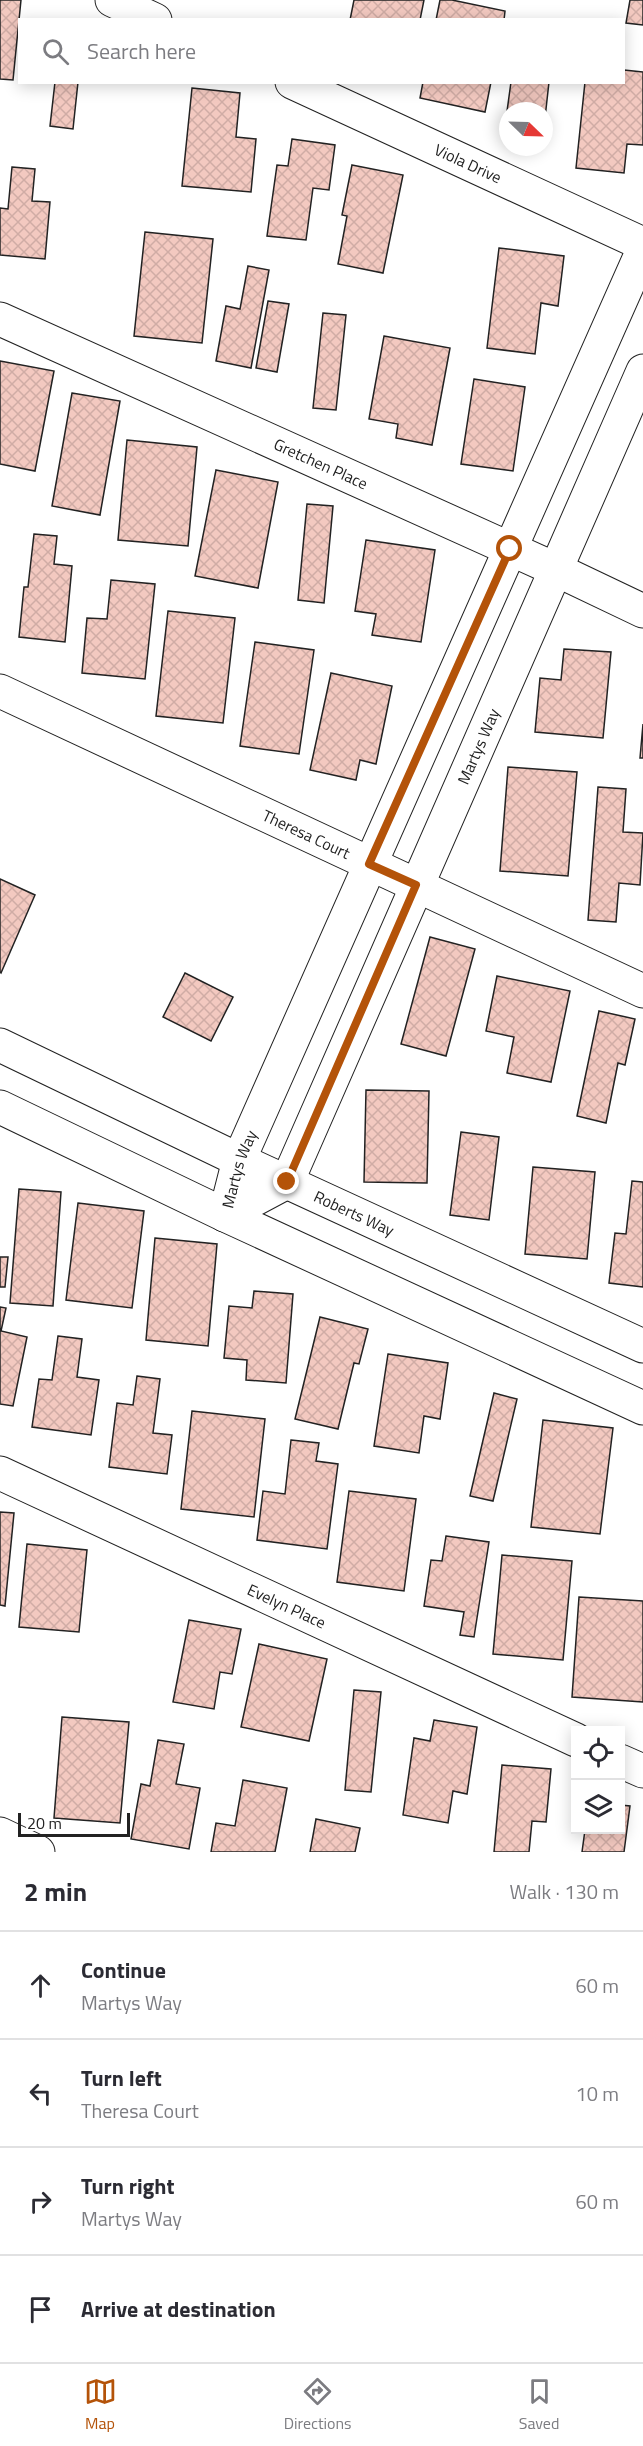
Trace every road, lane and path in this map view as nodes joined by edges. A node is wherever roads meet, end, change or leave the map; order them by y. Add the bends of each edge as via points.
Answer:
1 (112, 0) edge
2 (150, 18) edge
3 (296, 84) edge
4 (643, 244) edge
5 (643, 250) edge
6 (0, 319) edge
7 (643, 371) edge
8 (510, 549) junction
9 (557, 570) junction
10 (643, 611) edge
11 (0, 691) edge
12 (369, 864) junction
13 (416, 885) junction
14 (643, 991) edge
15 (0, 1044) edge
16 (0, 1107) edge
17 (239, 1160) junction
18 (287, 1182) junction
19 (225, 1215) junction
20 (643, 1346) edge
21 (643, 1408) edge
22 (0, 1473) edge
23 (571, 1738) edge
24 (625, 1763) edge
25 (643, 1772) edge
26 (0, 1834) edge
27 (38, 1852) edge

1 - 2 street
3 - 4 street, Viola Drive
5 - 8 street, Martys Way
6 - 8 street, Gretchen Place
7 - 9 street, Martys Way
8 - 9 street, Gretchen Place
8 - 12 street, Martys Way
9 - 10 street, Gretchen Place
9 - 13 street, Martys Way
11 - 12 street, Theresa Court
12 - 13 street, Theresa Court
12 - 17 street, Martys Way
13 - 14 street, Theresa Court
13 - 18 street, Martys Way
15 - 17 street, Roberts Way
16 - 19 street
17 - 18 street, Roberts Way
17 - 19 street, Martys Way
18 - 19 street, Martys Way
18 - 20 street, Roberts Way
19 - 21 street
22 - 23 street, Evelyn Place
24 - 25 street
26 - 27 street

